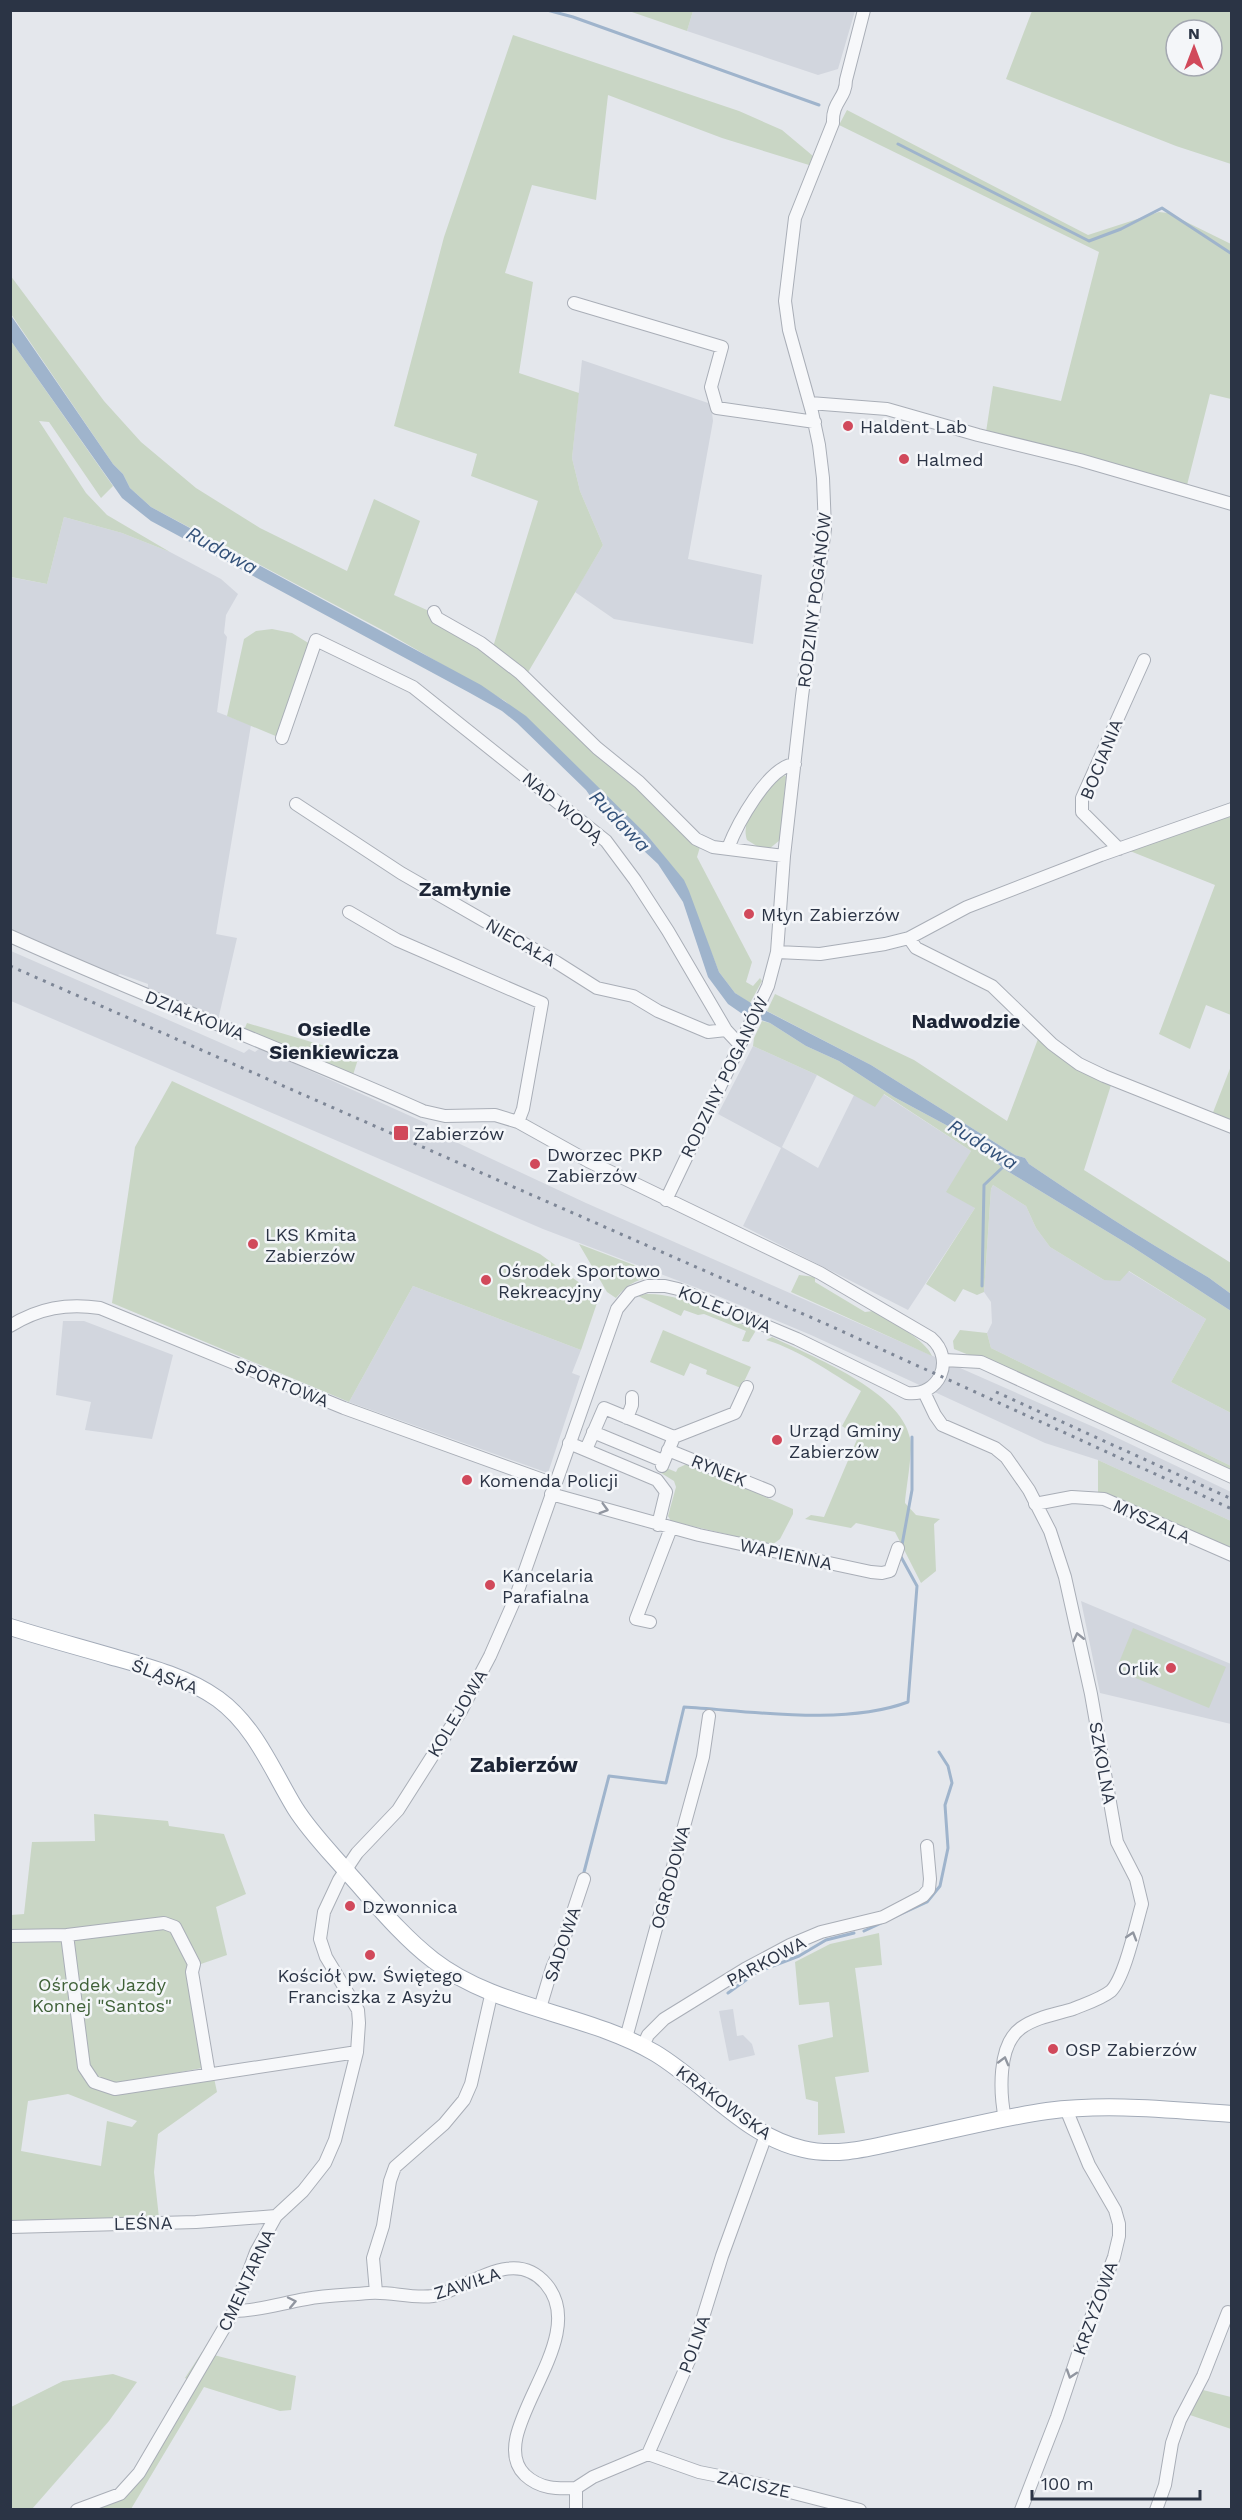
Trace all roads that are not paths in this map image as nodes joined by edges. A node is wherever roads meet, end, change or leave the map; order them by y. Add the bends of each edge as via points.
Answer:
1 (864, 10) edge
2 (574, 303) dead end
3 (810, 403) junction
4 (814, 422) junction
5 (1228, 503) edge
6 (434, 612) dead end
7 (1144, 660) dead end
8 (282, 738) dead end
9 (795, 764) junction
10 (296, 804) dead end
11 (1232, 809) edge
12 (728, 848) junction
13 (1119, 849) junction
14 (784, 856) junction
15 (349, 912) dead end
16 (10, 936) edge
17 (909, 938) junction
18 (777, 952) junction
19 (726, 1030) junction
20 (743, 1040) junction
21 (518, 1122) junction
22 (1232, 1127) edge
23 (666, 1200) junction
24 (10, 1326) edge
25 (944, 1360) junction
26 (747, 1386) dead end
27 (924, 1392) junction
28 (632, 1397) dead end
29 (627, 1418) junction
30 (674, 1437) junction
31 (569, 1443) junction
32 (664, 1459) junction
33 (1232, 1477) edge
34 (553, 1489) junction
35 (769, 1491) dead end
36 (1035, 1504) junction
37 (658, 1525) junction
38 (671, 1528) junction
39 (898, 1548) dead end
40 (1232, 1555) edge
41 (650, 1622) dead end
42 (10, 1628) edge
43 (709, 1716) dead end
44 (927, 1846) dead end
45 (344, 1868) junction
46 (584, 1879) dead end
47 (67, 1935) junction
48 (10, 1936) edge
49 (492, 1991) junction
50 (540, 2008) junction
51 (626, 2038) junction
52 (643, 2046) junction
53 (357, 2052) junction
54 (209, 2074) junction
55 (1066, 2109) junction
56 (1232, 2114) edge
57 (1005, 2119) junction
58 (766, 2134) junction
59 (276, 2216) junction
60 (10, 2227) edge
61 (376, 2292) junction
62 (234, 2311) junction
63 (1228, 2312) dead end
64 (648, 2454) junction
65 (576, 2488) junction
66 (77, 2510) edge
67 (576, 2510) edge
68 (860, 2510) edge
69 (1021, 2510) edge
70 (1156, 2510) edge

1 - 3 street, RODZINY POGANÓW via 846,92 834,109 833,123 795,218 785,301 789,330
2 - 4 street via 722,347 711,387 717,408
3 - 4 street, RODZINY POGANÓW
3 - 5 street via 887,409
4 - 9 street, RODZINY POGANÓW via 823,478 825,529
6 - 12 street via 437,618 481,643 520,673 696,838 713,847
7 - 13 street, BOCIANIA via 1082,798 1082,812
8 - 19 street, NAD WODĄ via 316,640 412,687 606,841 669,931
9 - 12 street via 784,767 771,779 743,816
9 - 14 street, RODZINY POGANÓW
10 - 19 street, NIECAŁA via 401,873 597,988 633,996 708,1032
11 - 13 street
12 - 14 street
13 - 17 street via 967,907
14 - 18 street, RODZINY POGANÓW
15 - 21 street via 397,940 542,1003
16 - 21 street, DZIAŁKOWA via 423,1111 445,1116 495,1115
17 - 18 street via 820,954
17 - 22 street via 916,948 993,986 1052,1044 1079,1064
18 - 20 street, RODZINY POGANÓW via 768,986
19 - 20 street, NAD WODĄ
20 - 23 street, RODZINY POGANÓW
21 - 23 street
23 - 25 street via 799,1263 875,1305 931,1338
24 - 34 street, SPORTOWA via 26,1316 58,1306 100,1308
25 - 27 street via 936,1383
25 - 33 street via 981,1362
26 - 30 street via 735,1413
27 - 31 street, KOLEJOWA via 901,1391 797,1339 678,1289 647,1286 630,1292 617,1309
27 - 36 street, SZKOLNA via 942,1425 1001,1453
28 - 29 street
29 - 30 street
29 - 32 street, RYNEK via 604,1408 592,1442
30 - 32 street
31 - 34 street, KOLEJOWA
31 - 37 street via 657,1480 666,1492
32 - 35 street, RYNEK
34 -> 37 street, WAPIENNA
34 - 45 street, KOLEJOWA via 515,1599 461,1711 398,1810
36 - 40 street, MYSZALA via 1072,1497 1104,1499
57 -> 36 street, SZKOLNA via 1002,2066 1015,2033 1033,2021 1110,1992 1120,1974 1142,1904 1136,1879 1117,1842 1065,1577 1050,1531
37 - 38 street, WAPIENNA
38 - 39 street, WAPIENNA via 882,1573 890,1571
38 - 41 street via 636,1619
42 - 45 main road, ŚLĄSKA via 179,1678 221,1701 256,1739 296,1809
43 - 51 street, OGRODOWA via 702,1757
44 - 52 street, PARKOWA via 930,1879 924,1896 883,1917 821,1932 745,1969 664,2019
45 - 49 main road, KRAKOWSKA via 426,1955
45 - 53 street, CMENTARNA via 324,1912 320,1939 326,1957 358,2010
46 - 50 street, SADOWA
47 - 48 street
47 - 54 street via 164,1923 175,1927 194,1964 192,1972
47 - 54 street via 84,2067 94,2082 115,2089
49 - 50 main road, KRAKOWSKA
49 - 61 street via 464,2100 444,2124 395,2167 374,2258
50 - 51 main road, KRAKOWSKA
51 - 52 main road, KRAKOWSKA
52 - 58 main road, KRAKOWSKA via 686,2073
53 - 54 street
53 - 59 street, CMENTARNA via 335,2140 325,2163
55 - 56 main road, KRAKOWSKA via 1124,2107
55 - 57 main road, KRAKOWSKA
55 -> 69 street, KRZYŻOWA via 1089,2165 1118,2219 1119,2236
57 - 58 main road, KRAKOWSKA via 852,2151 803,2149
58 - 64 street, POLNA via 691,2356
59 - 60 street, LEŚNA
59 - 62 street, CMENTARNA via 256,2252
62 -> 61 street, ZAWIŁA
61 - 65 street, ZAWIŁA via 431,2296 496,2271 519,2269 544,2282 558,2305 558,2329 518,2431 516,2461 521,2471 537,2484 554,2489
62 - 66 street, CMENTARNA via 139,2473 120,2494
63 - 70 street via 1203,2376 1180,2420
64 - 65 street via 593,2476
64 - 68 street, ZACISZE via 699,2472
65 - 67 street

